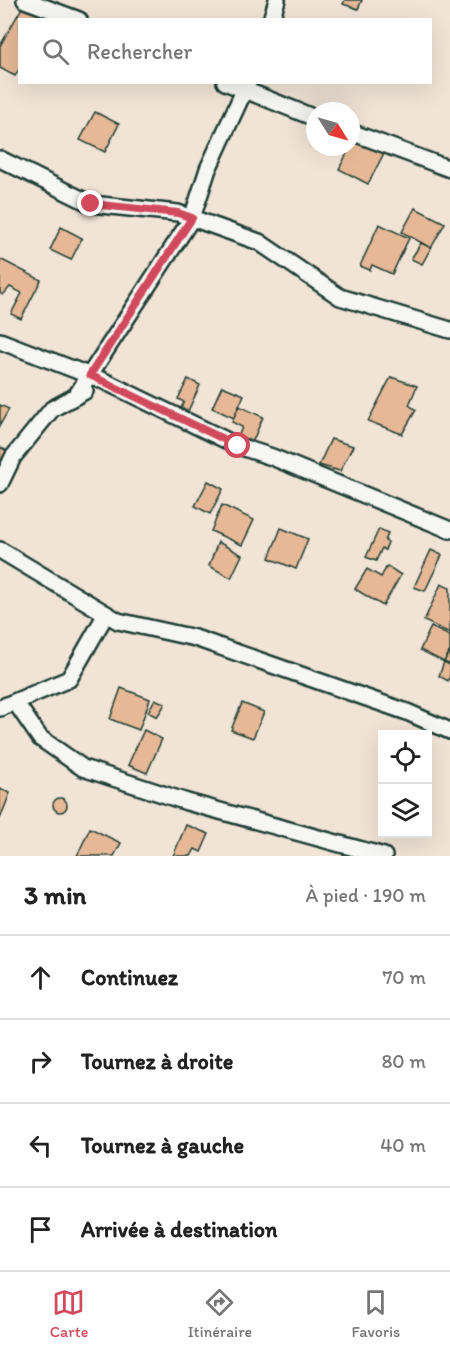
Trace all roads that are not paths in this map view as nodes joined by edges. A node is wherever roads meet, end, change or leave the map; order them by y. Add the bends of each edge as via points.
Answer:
1 (25, 0) edge
2 (277, 0) edge
3 (74, 18) edge
4 (272, 18) edge
5 (247, 87) edge
6 (306, 114) edge
7 (360, 135) edge
8 (0, 159) edge
9 (450, 169) edge
10 (192, 218) junction
11 (450, 330) edge
12 (0, 341) edge
13 (97, 378) junction
14 (0, 484) edge
15 (450, 530) edge
16 (0, 550) edge
17 (106, 614) junction
18 (16, 703) junction
19 (0, 708) edge
20 (450, 731) edge
21 (384, 856) edge

1 - 3 street
2 - 4 street
5 - 6 street
5 - 10 street via 208,169
7 - 9 street
8 - 10 street via 91,204 178,213
10 - 11 street via 259,242 340,297
10 - 13 street
12 - 13 street
13 - 14 street via 52,409 13,457
13 - 15 street via 238,446
16 - 17 street
17 - 18 street via 69,679
17 - 20 street via 118,621 195,638
18 - 19 street
18 - 21 street via 40,738 83,768 187,802

